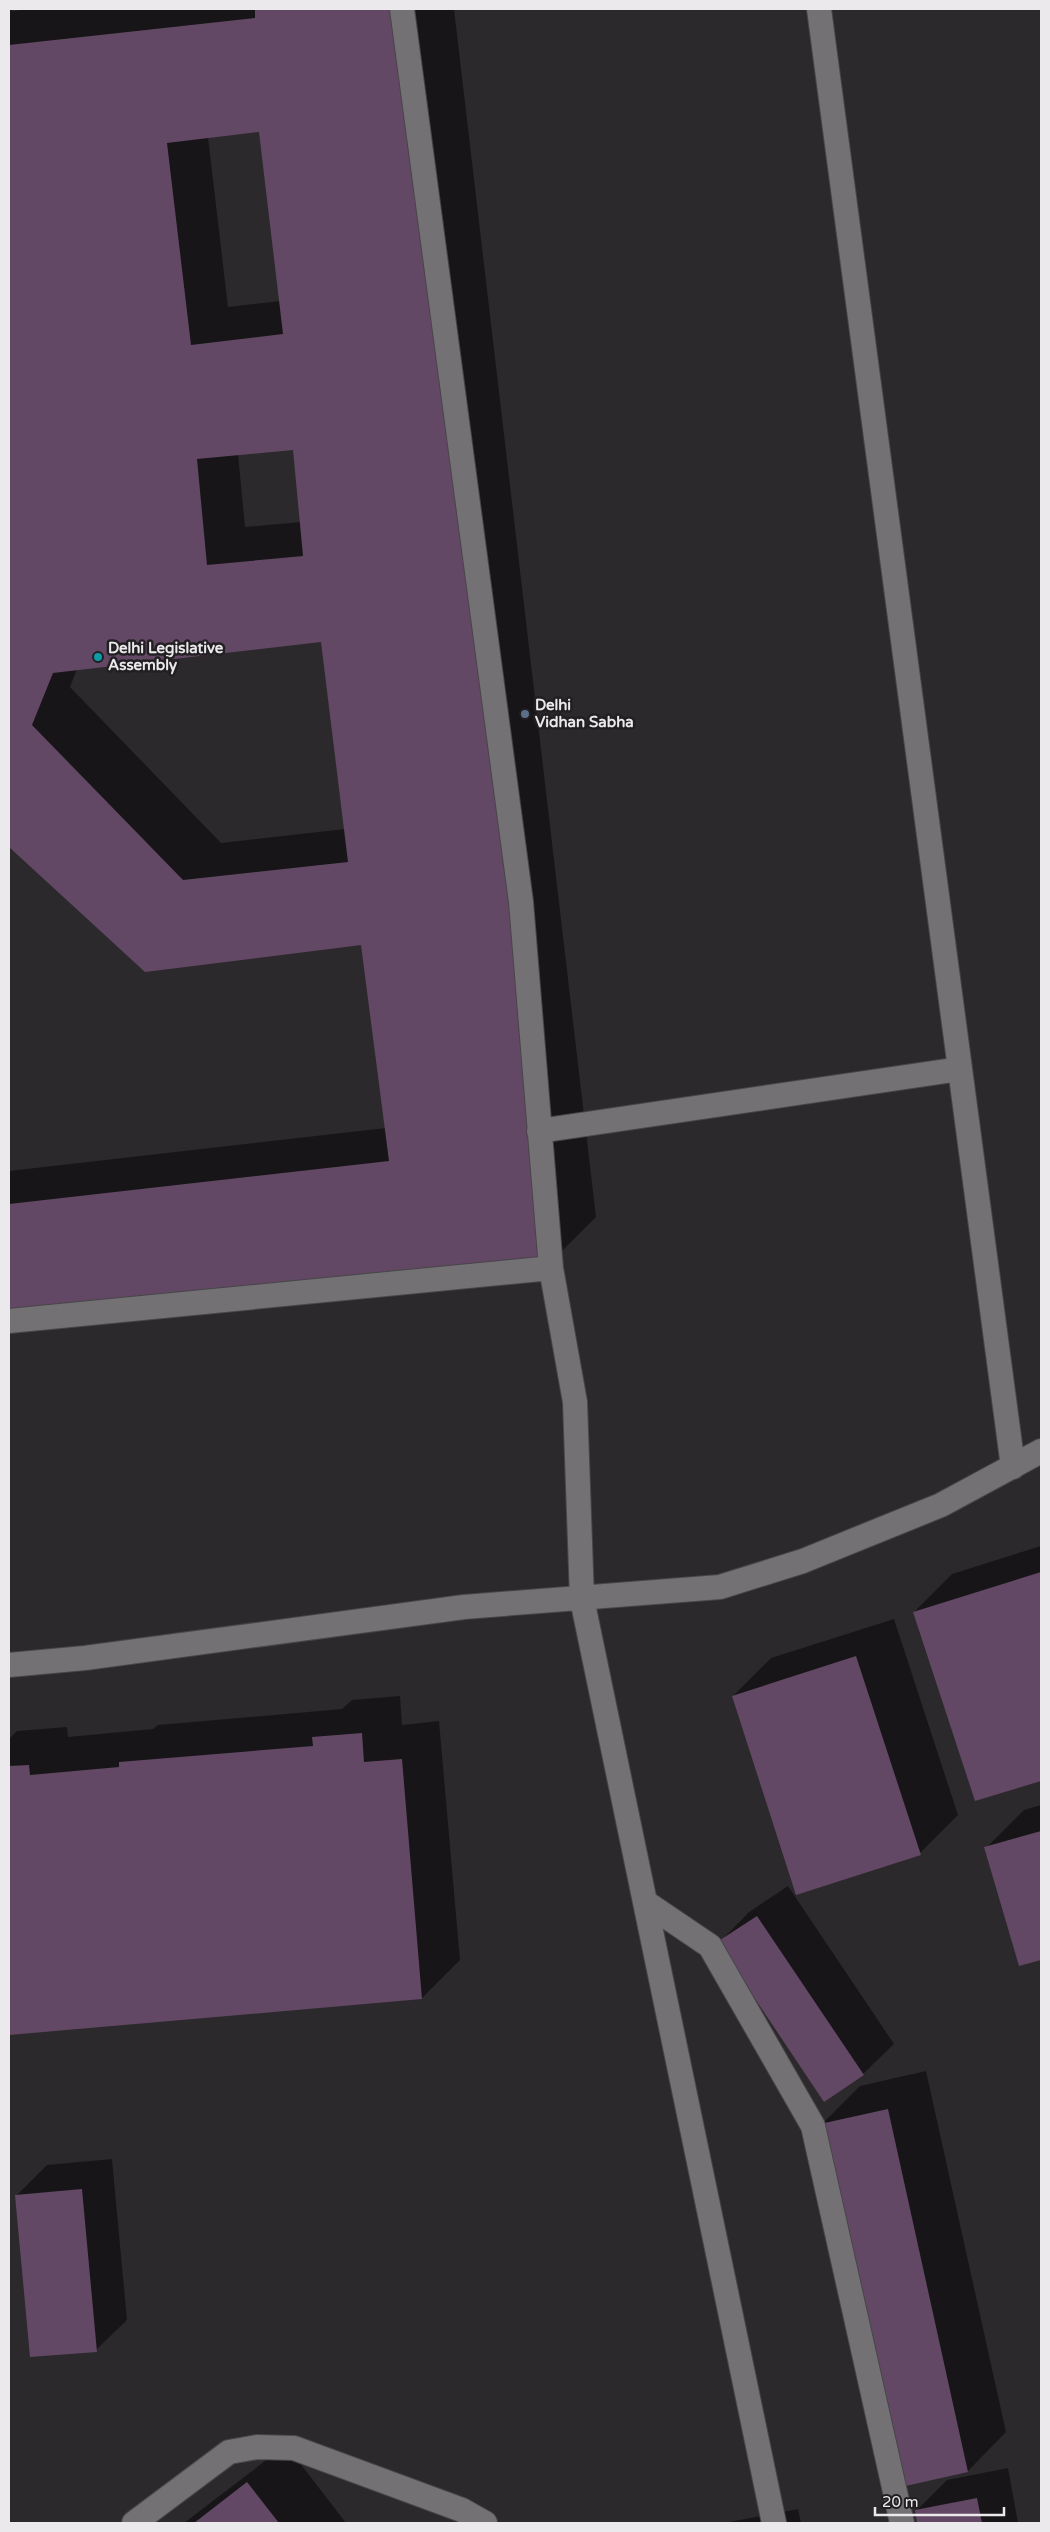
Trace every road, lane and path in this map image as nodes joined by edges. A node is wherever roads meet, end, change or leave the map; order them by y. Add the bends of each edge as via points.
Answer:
1 (402, 9) edge
2 (819, 9) edge
3 (960, 1069) junction
4 (540, 1131) junction
5 (551, 1268) junction
6 (9, 1321) edge
7 (1041, 1451) edge
8 (1012, 1467) junction
9 (582, 1599) junction
10 (9, 1665) edge
11 (645, 1902) junction
12 (134, 2523) edge
13 (485, 2523) edge
14 (774, 2523) edge
15 (902, 2523) edge

1 - 4 lane via 521,902
2 - 3 lane
3 - 4 lane
3 - 8 lane
4 - 5 lane
5 - 6 lane
5 - 9 lane via 575,1402
7 - 8 lane
8 - 9 lane via 941,1505 803,1561 720,1587
9 - 10 lane via 464,1607 85,1658
9 - 11 lane
11 - 14 lane
11 - 15 lane via 710,1946 813,2126
12 - 13 lane via 229,2452 257,2447 294,2448 462,2510

